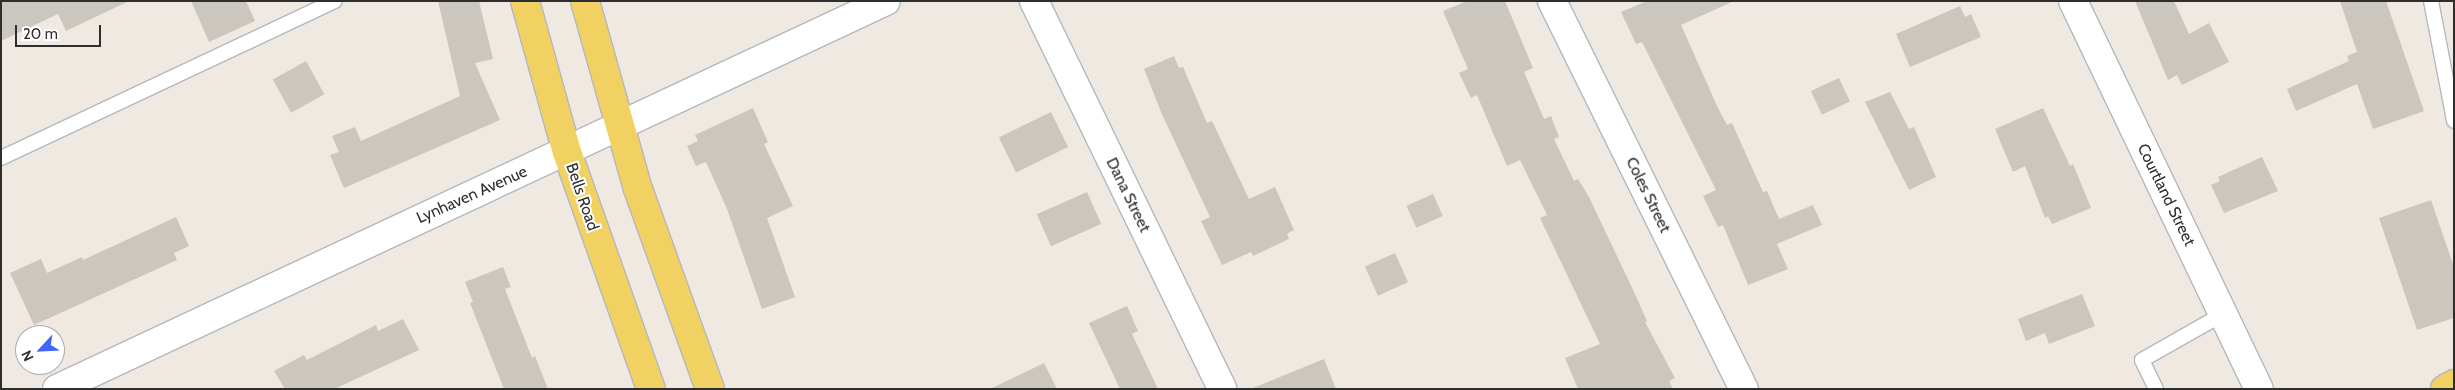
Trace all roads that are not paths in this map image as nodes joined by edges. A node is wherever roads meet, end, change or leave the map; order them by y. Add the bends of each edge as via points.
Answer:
1 (335, 1) edge
2 (525, 1) edge
3 (585, 1) edge
4 (886, 1) edge
5 (1034, 1) edge
6 (1552, 1) edge
7 (2073, 1) edge
8 (2431, 1) edge
9 (2454, 121) edge
10 (618, 128) junction
11 (567, 152) junction
12 (1, 158) edge
13 (2223, 314) junction
14 (2454, 384) edge
15 (58, 389) edge
16 (651, 389) edge
17 (710, 389) edge
18 (1222, 389) edge
19 (1744, 389) edge
20 (2156, 389) edge
21 (2259, 389) edge
22 (2445, 389) edge

1 - 12 lane
2 - 11 main road, Bells Road
3 - 10 main road
4 - 10 street, Lynhaven Avenue
5 - 18 street, Dana Street
6 - 19 street, Coles Street
7 - 13 street, Courtland Street
8 - 9 lane
10 - 11 street, Lynhaven Avenue
10 - 17 main road
11 - 15 street, Lynhaven Avenue
11 - 16 main road, Bells Road
13 - 20 lane via 2142,360
13 - 21 street, Courtland Street
14 - 22 main road

